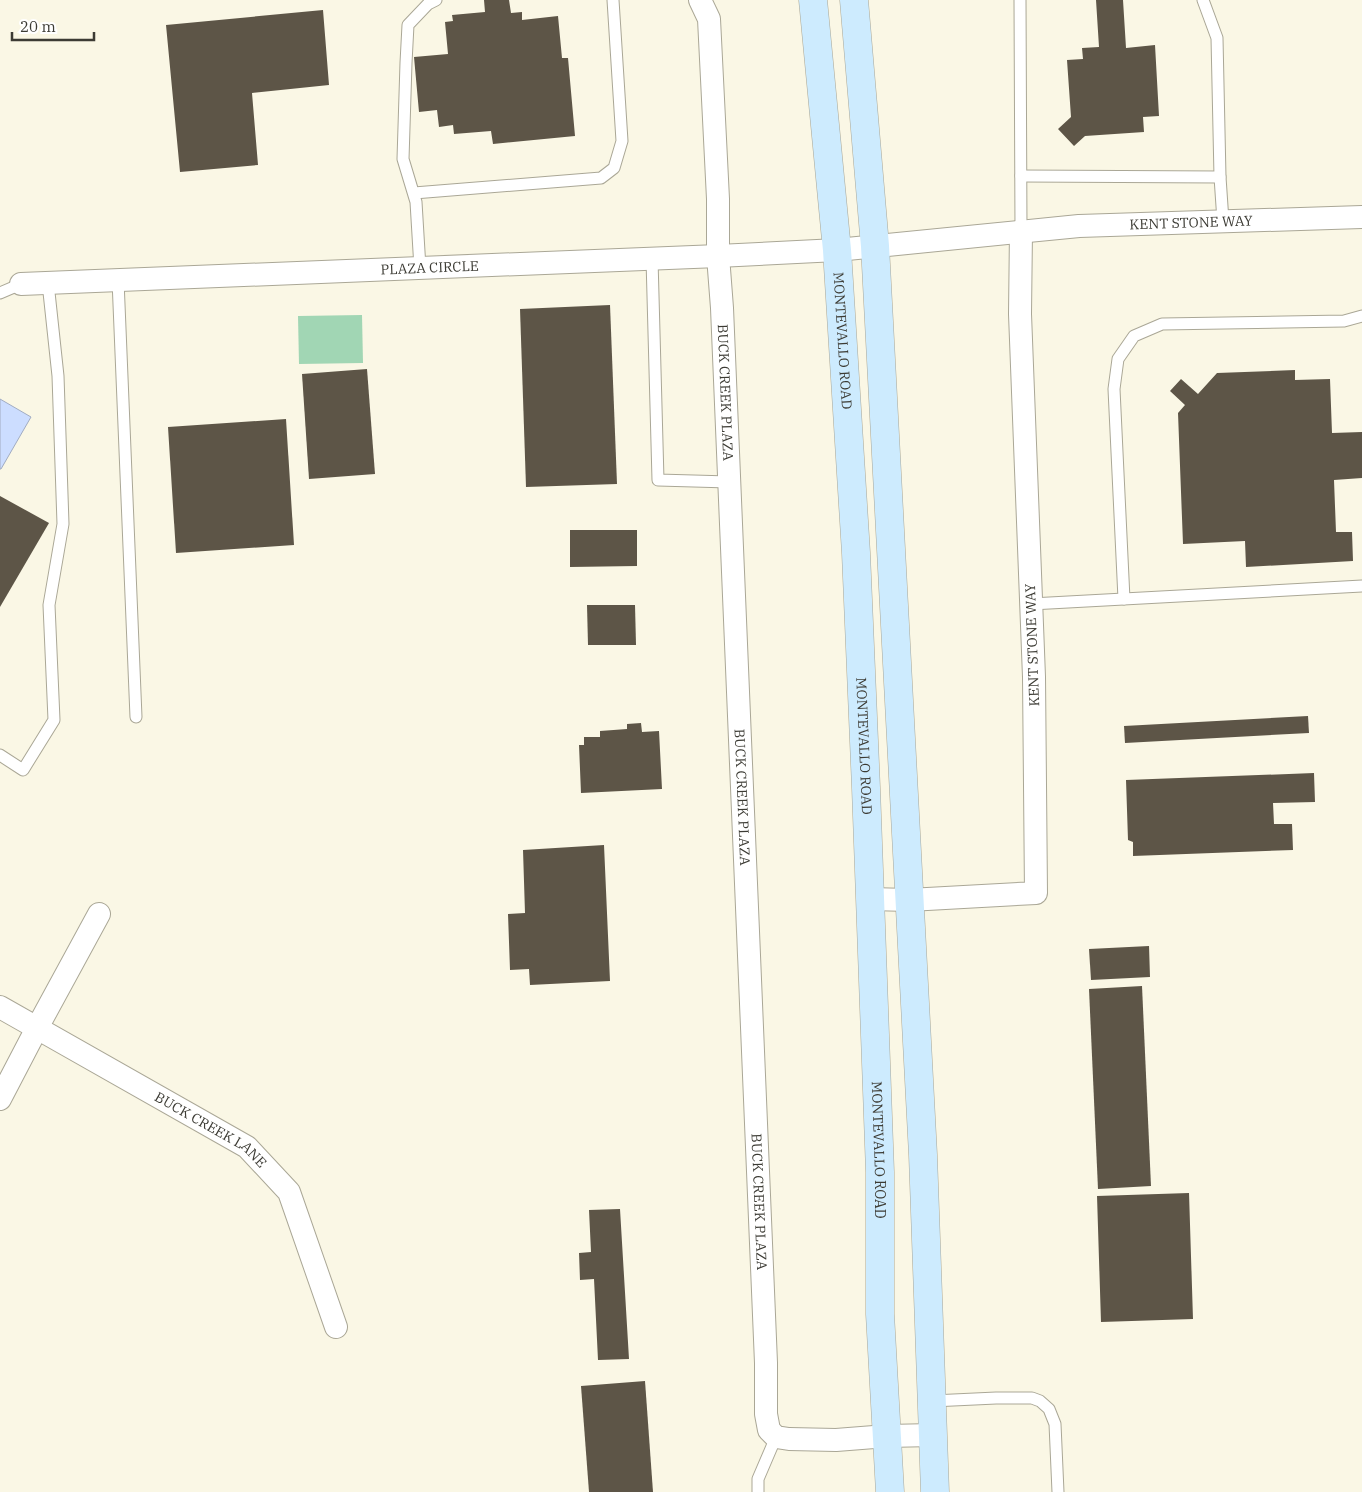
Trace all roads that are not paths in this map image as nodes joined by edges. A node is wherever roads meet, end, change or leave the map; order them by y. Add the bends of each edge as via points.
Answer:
1 (436, 0) edge
2 (613, 0) edge
3 (700, 0) edge
4 (812, 0) edge
5 (854, 0) edge
6 (1020, 0) edge
7 (1203, 0) edge
8 (1021, 176) junction
9 (1220, 177) junction
10 (414, 193) junction
11 (1362, 217) edge
12 (1223, 221) junction
13 (1021, 231) junction
14 (875, 246) junction
15 (837, 250) junction
16 (718, 256) junction
17 (652, 259) junction
18 (420, 268) junction
19 (118, 280) junction
20 (48, 283) junction
21 (20, 284) joint
22 (0, 293) edge
23 (1362, 316) edge
24 (729, 482) junction
25 (1362, 586) edge
26 (1124, 599) junction
27 (1031, 604) junction
28 (136, 716) dead end
29 (0, 755) edge
30 (870, 899) junction
31 (909, 900) junction
32 (99, 914) dead end
33 (0, 1007) edge
34 (37, 1028) junction
35 (0, 1099) edge
36 (336, 1327) dead end
37 (932, 1401) junction
38 (933, 1435) junction
39 (776, 1436) junction
40 (887, 1436) junction
41 (758, 1492) edge
42 (890, 1492) edge
43 (935, 1492) edge
44 (1058, 1492) edge

1 - 10 lane via 408,25 403,158
2 - 10 lane via 622,141 614,168 601,178
3 - 16 street, BUCK CREEK PLAZA via 709,19
4 - 15 main road, MONTEVALLO ROAD
5 - 14 main road
6 - 8 lane
7 - 9 lane via 1216,38
8 - 9 lane
8 - 13 lane
9 - 12 lane
10 - 18 lane
11 - 12 street, KENT STONE WAY
12 - 13 street, KENT STONE WAY
13 - 14 street, KENT STONE WAY
13 - 27 street, KENT STONE WAY via 1020,314
14 - 15 street, KENT STONE WAY
14 - 31 main road
15 - 16 street, PLAZA CIRCLE
15 - 30 main road, MONTEVALLO ROAD via 856,553
16 - 17 street, PLAZA CIRCLE
16 - 24 street, BUCK CREEK PLAZA
17 - 18 street, PLAZA CIRCLE
17 - 24 lane via 658,480
18 - 19 street, PLAZA CIRCLE
19 - 20 street, PLAZA CIRCLE
19 - 28 lane
20 - 21 street, PLAZA CIRCLE
20 - 29 lane via 58,376 63,524 49,605 54,720 24,770
21 - 22 lane
23 - 26 lane via 1344,322 1162,324 1134,336 1118,359 1114,389
24 - 39 street, BUCK CREEK PLAZA via 766,1414 769,1430
25 - 26 lane
26 - 27 lane
27 - 31 street, KENT STONE WAY via 1036,893
30 - 31 street, KENT STONE WAY
30 - 40 main road, MONTEVALLO ROAD via 880,1172 880,1314
31 - 37 main road
32 - 34 street
33 - 34 street, BUCK CREEK LANE
34 - 35 street
34 - 36 street, BUCK CREEK LANE via 247,1147 289,1192
37 - 38 main road
37 - 44 lane via 996,1398 1040,1401 1049,1408 1055,1424
38 - 40 street
38 - 43 main road
39 - 40 street via 836,1440
39 - 41 lane via 758,1479
40 - 42 main road, MONTEVALLO ROAD

